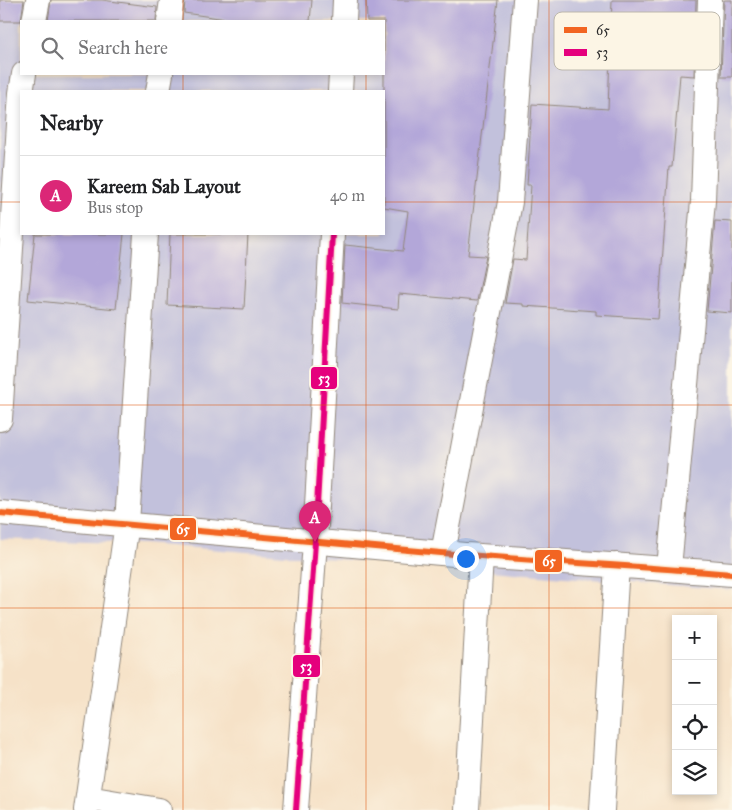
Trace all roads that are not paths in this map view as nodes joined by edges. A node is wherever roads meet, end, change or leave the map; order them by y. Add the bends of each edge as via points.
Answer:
1 (38, 0) edge
2 (172, 0) edge
3 (345, 0) edge
4 (525, 0) edge
5 (34, 20) edge
6 (168, 20) edge
7 (344, 20) edge
8 (708, 70) edge
9 (24, 75) edge
10 (160, 75) edge
11 (341, 75) edge
12 (0, 90) edge
13 (21, 90) edge
14 (158, 90) edge
15 (340, 90) edge
16 (20, 93) edge
17 (20, 109) edge
18 (146, 235) edge
19 (332, 235) edge
20 (0, 420) edge
21 (0, 513) edge
22 (127, 523) junction
23 (315, 542) junction
24 (443, 553) junction
25 (481, 556) junction
26 (616, 565) junction
27 (669, 568) junction
28 (732, 574) edge
29 (87, 804) edge
30 (159, 810) edge
31 (296, 810) edge
32 (468, 810) edge
33 (602, 810) edge

1 - 5 street
2 - 6 street
3 - 7 street
4 - 24 street via 510,202
8 - 27 street via 704,201
9 - 13 street
10 - 14 street
11 - 15 street
12 - 16 street
17 - 20 street
18 - 22 street
19 - 23 street
21 - 22 street
22 - 23 street
22 - 29 street
23 - 24 street
23 - 31 street
24 - 25 street
25 - 26 street
25 - 32 street
26 - 27 street
26 - 33 street
27 - 28 street
29 - 30 street

